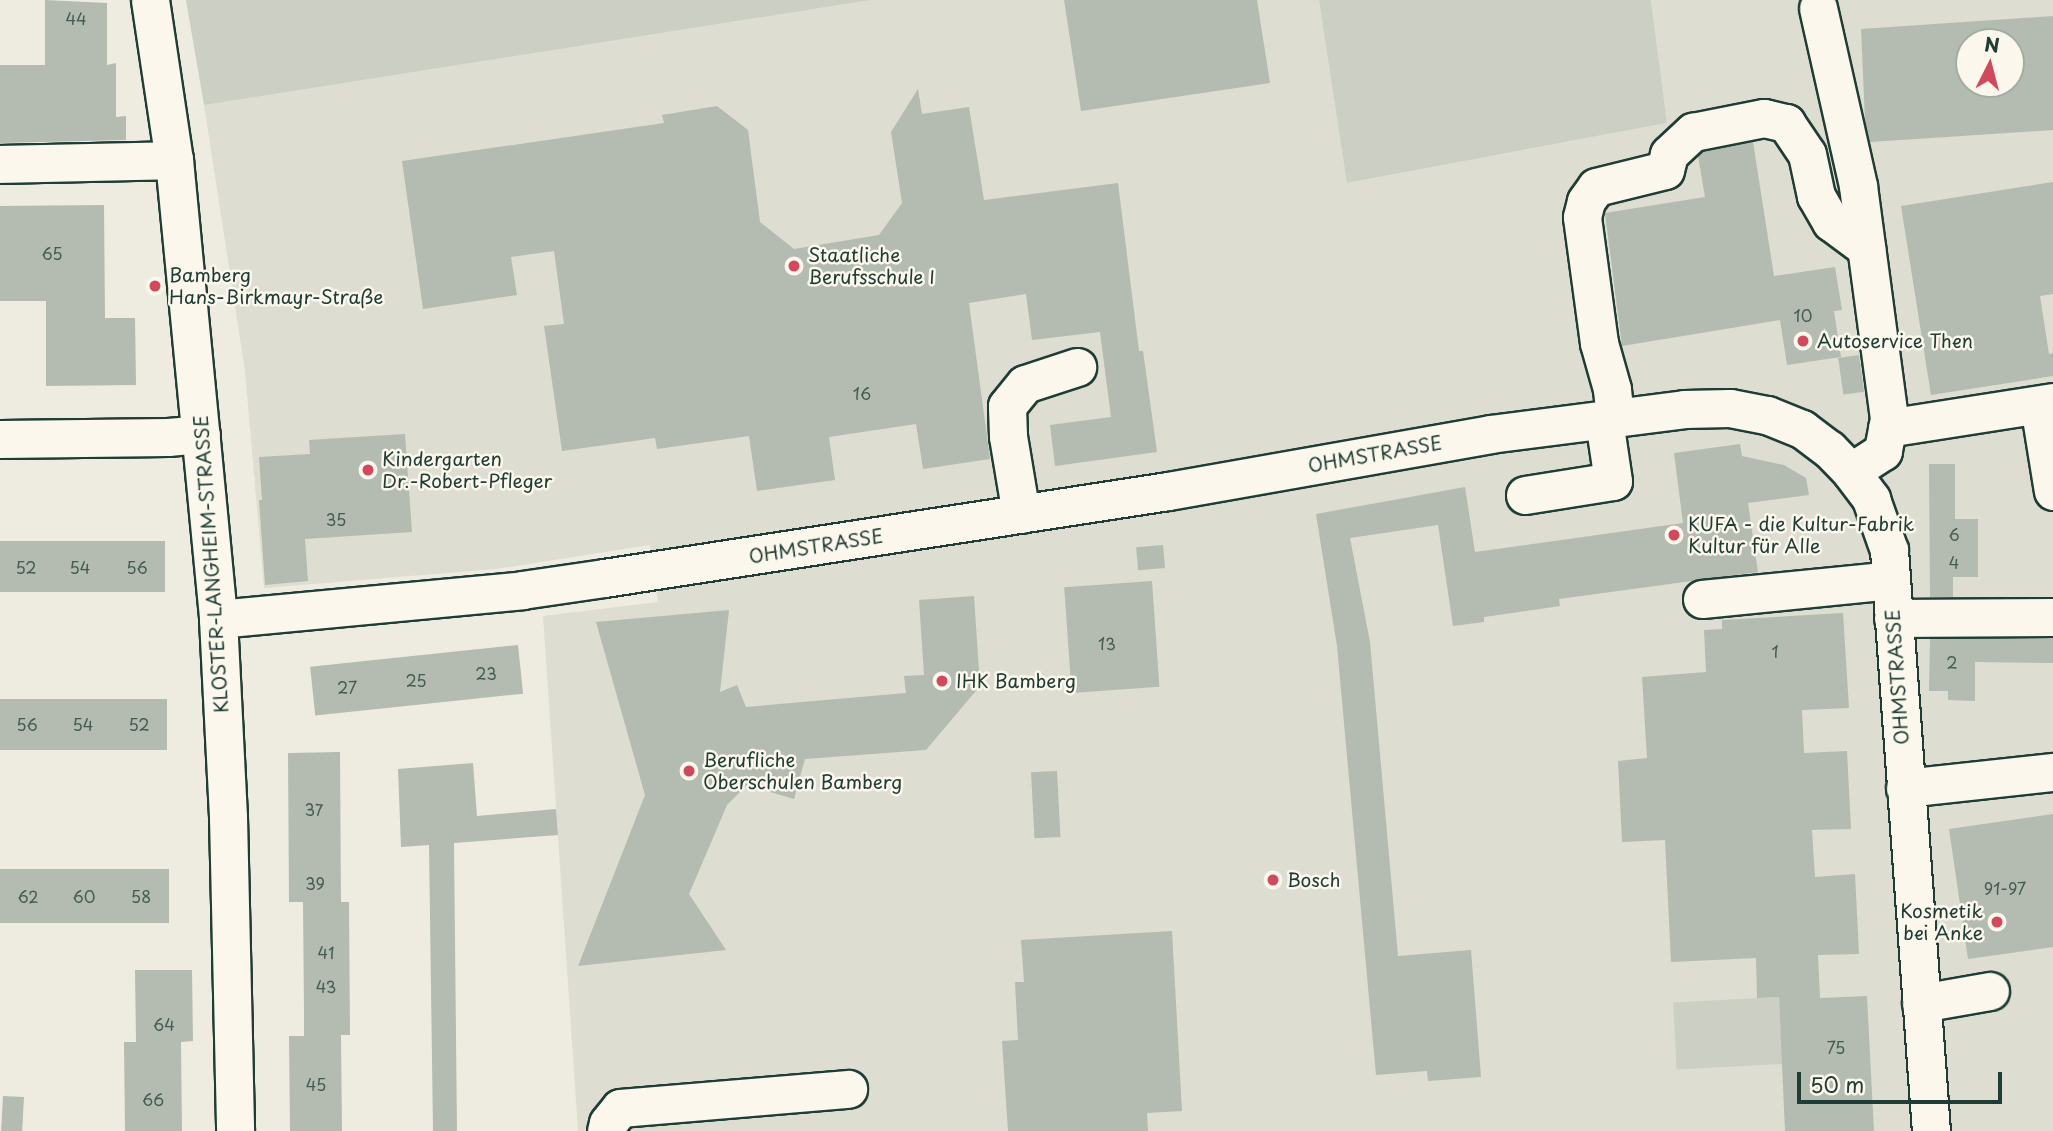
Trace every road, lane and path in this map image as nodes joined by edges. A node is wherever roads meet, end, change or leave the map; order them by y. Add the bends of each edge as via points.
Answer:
1 (150, 0) edge
2 (1818, 8) dead end
3 (174, 160) junction
4 (0, 164) edge
5 (1866, 248) junction
6 (1077, 367) dead end
7 (2040, 411) edge
8 (1610, 419) junction
9 (1887, 428) junction
10 (201, 434) junction
11 (0, 439) edge
12 (1851, 472) junction
13 (2053, 491) edge
14 (1525, 495) dead end
15 (1021, 514) junction
16 (1891, 580) junction
17 (1702, 599) dead end
18 (2053, 617) edge
19 (1893, 618) junction
20 (218, 619) junction
21 (2053, 772) edge
22 (1905, 788) junction
23 (1990, 991) dead end
24 (1921, 1003) junction
25 (848, 1089) dead end
26 (235, 1131) edge
27 (606, 1131) edge
28 (1931, 1131) edge

1 - 3 street, KLOSTER-LANGHEIM-STRASSE
2 - 5 street via 1858,186
3 - 4 street
3 - 10 street, KLOSTER-LANGHEIM-STRASSE
5 - 8 street via 1831,222 1816,196 1807,154 1786,123 1764,118 1693,132 1669,154 1665,170 1596,187 1582,217 1599,343 1612,389
5 - 9 street
6 - 15 street via 1025,384 1007,406
7 - 9 street
7 - 13 street
8 - 12 street, OHMSTRASSE via 1713,407 1767,415 1802,429
8 - 14 street via 1613,481
8 - 15 street, OHMSTRASSE via 1490,434
9 - 12 street via 1883,451
10 - 11 street
10 - 20 street, KLOSTER-LANGHEIM-STRASSE
12 - 16 street, OHMSTRASSE via 1871,499 1889,550
15 - 20 street, OHMSTRASSE via 522,590
16 - 17 street
16 - 19 street, OHMSTRASSE
18 - 19 street
19 - 22 street, OHMSTRASSE
20 - 26 street, KLOSTER-LANGHEIM-STRASSE
21 - 22 street
22 - 24 street, OHMSTRASSE
23 - 24 street
24 - 28 street, OHMSTRASSE
25 - 27 street via 620,1108

